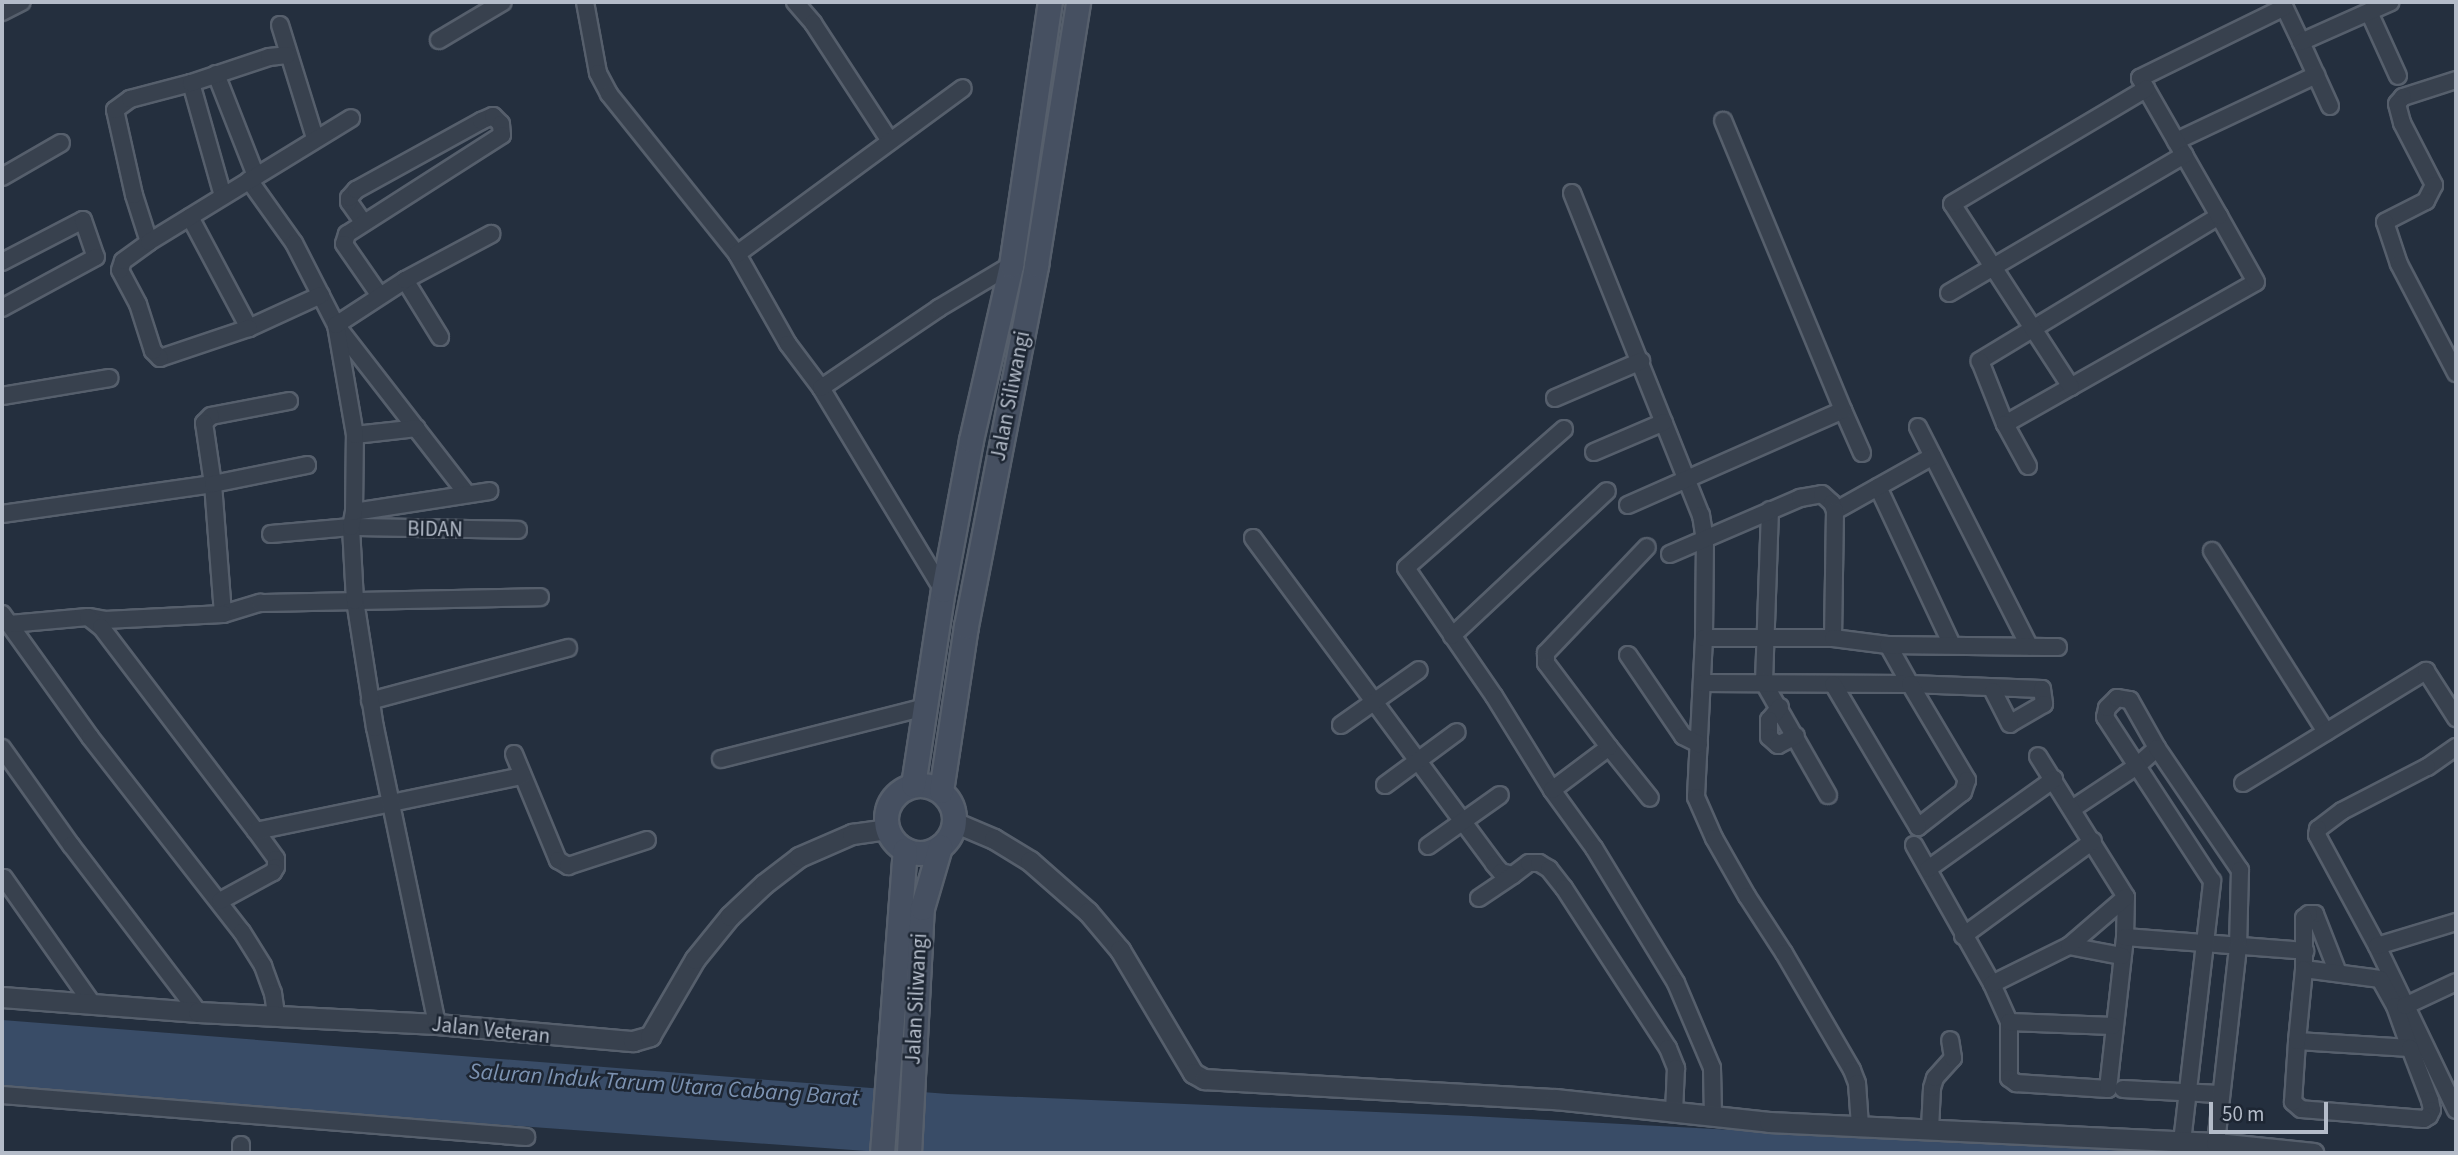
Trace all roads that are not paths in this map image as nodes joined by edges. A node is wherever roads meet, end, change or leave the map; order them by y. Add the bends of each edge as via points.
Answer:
1 (22, 2) edge
2 (503, 2) edge
3 (585, 2) edge
4 (795, 2) edge
5 (1050, 2) edge
6 (1078, 2) edge
7 (2391, 2) edge
8 (2284, 5) edge
9 (2, 12) edge
10 (2369, 12) junction
11 (280, 25) dead end
12 (439, 40) dead end
13 (2301, 42) junction
14 (287, 55) junction
15 (216, 74) junction
16 (2316, 75) junction
17 (2398, 76) dead end
18 (2456, 80) edge
19 (191, 83) junction
20 (963, 88) dead end
21 (2146, 89) junction
22 (2330, 106) dead end
23 (351, 118) dead end
24 (1723, 121) dead end
25 (315, 138) junction
26 (890, 141) junction
27 (61, 143) dead end
28 (2180, 148) junction
29 (2, 177) edge
30 (252, 178) junction
31 (1572, 193) dead end
32 (223, 196) junction
33 (2219, 216) junction
34 (190, 217) junction
35 (363, 222) junction
36 (491, 234) dead end
37 (149, 242) junction
38 (737, 254) junction
39 (2, 262) edge
40 (1011, 265) junction
41 (1993, 267) junction
42 (405, 280) junction
43 (1949, 293) dead end
44 (321, 295) junction
45 (380, 296) junction
46 (2, 308) edge
47 (336, 325) junction
48 (249, 328) junction
49 (2032, 330) junction
50 (440, 337) dead end
51 (1641, 361) junction
52 (2456, 372) edge
53 (110, 378) dead end
54 (2071, 387) junction
55 (821, 388) junction
56 (2, 396) edge
57 (1555, 398) dead end
58 (289, 401) dead end
59 (1843, 410) junction
60 (1664, 422) junction
61 (2005, 424) junction
62 (1918, 427) dead end
63 (416, 428) junction
64 (1564, 429) dead end
65 (355, 435) junction
66 (1594, 452) dead end
67 (1862, 453) dead end
68 (1933, 456) junction
69 (307, 465) dead end
70 (2028, 466) dead end
71 (1685, 480) junction
72 (213, 484) junction
73 (1878, 487) junction
74 (489, 491) dead end
75 (1607, 491) dead end
76 (467, 494) junction
77 (1628, 505) dead end
78 (1770, 510) junction
79 (1835, 511) junction
80 (2, 514) edge
81 (353, 519) junction
82 (518, 530) dead end
83 (271, 534) dead end
84 (1253, 538) dead end
85 (1705, 540) junction
86 (1647, 547) dead end
87 (2212, 551) dead end
88 (1670, 554) dead end
89 (943, 590) junction
90 (540, 597) dead end
91 (355, 601) junction
92 (223, 614) junction
93 (88, 617) junction
94 (6, 619) edge
95 (1452, 636) junction
96 (1768, 637) junction
97 (1704, 638) junction
98 (1833, 638) junction
99 (1888, 645) junction
100 (1952, 645) junction
101 (2029, 646) junction
102 (2058, 647) dead end
103 (568, 648) dead end
104 (1628, 655) dead end
105 (1419, 670) dead end
106 (1702, 683) junction
107 (1764, 684) junction
108 (1833, 684) junction
109 (1910, 684) junction
110 (1993, 691) dead end
111 (1375, 699) junction
112 (370, 701) junction
113 (925, 707) junction
114 (1780, 708) junction
115 (2456, 718) edge
116 (1341, 725) dead end
117 (1457, 732) dead end
118 (2326, 732) junction
119 (1796, 736) junction
120 (1699, 744) junction
121 (2, 747) edge
122 (1609, 747) junction
123 (2456, 747) edge
124 (2157, 748) junction
125 (514, 754) dead end
126 (2038, 757) dead end
127 (721, 759) dead end
128 (1419, 760) junction
129 (2137, 766) junction
130 (522, 776) junction
131 (2054, 779) junction
132 (2243, 783) dead end
133 (913, 785) junction
134 (1385, 785) dead end
135 (1552, 790) junction
136 (941, 791) junction
137 (1500, 795) dead end
138 (1828, 795) dead end
139 (1650, 798) dead end
140 (390, 802) junction
141 (2072, 808) junction
142 (954, 822) junction
143 (1462, 822) junction
144 (887, 829) junction
145 (257, 831) junction
146 (647, 840) dead end
147 (2093, 841) junction
148 (1914, 845) dead end
149 (940, 846) junction
150 (1428, 846) dead end
151 (905, 850) junction
152 (1928, 869) junction
153 (1513, 875) junction
154 (4, 878) dead end
155 (2126, 897) junction
156 (1479, 898) dead end
157 (220, 901) junction
158 (2456, 922) edge
159 (1962, 936) junction
160 (2125, 937) junction
161 (2203, 944) junction
162 (2069, 946) junction
163 (2377, 946) junction
164 (2238, 947) junction
165 (2305, 951) junction
166 (2122, 956) junction
167 (2304, 969) junction
168 (2339, 973) junction
169 (2456, 982) edge
170 (1992, 985) junction
171 (2, 997) edge
172 (91, 1002) junction
173 (2405, 1006) junction
174 (198, 1012) junction
175 (276, 1015) junction
176 (2009, 1022) junction
177 (437, 1024) junction
178 (2113, 1026) junction
179 (1950, 1040) dead end
180 (2297, 1041) junction
181 (2410, 1048) junction
182 (2123, 1088) dead end
183 (2189, 1094) junction
184 (2219, 1094) junction
185 (2, 1095) edge
186 (2456, 1110) edge
187 (1674, 1112) junction
188 (1713, 1116) junction
189 (1860, 1126) junction
190 (1930, 1129) junction
191 (526, 1137) dead end
192 (2182, 1142) junction
193 (2216, 1143) junction
194 (882, 1153) edge
195 (909, 1153) edge
196 (2313, 1153) edge

1 - 9 street
2 - 12 street
3 - 38 street via 598,74 609,94
4 - 26 street
5 - 40 main road, Jalan Siliwangi
6 - 136 main road, Jalan Siliwangi via 1036,265 966,626
7 - 10 street
8 - 13 street
8 - 21 street via 2140,78
10 - 13 street
10 - 17 street
11 - 14 street
13 - 16 street
14 - 15 street
14 - 25 street
15 - 19 street
15 - 30 street
16 - 22 street
16 - 28 street
18 - 52 street via 2403,97 2397,104 2434,185 2426,201 2385,222 2399,264
19 - 32 street
19 - 37 street via 130,99 115,110
20 - 26 street
21 - 28 street
21 - 41 street via 1952,204
23 - 25 street
24 - 59 street
25 - 30 street
26 - 38 street
27 - 29 street
28 - 33 street
28 - 41 street
30 - 32 street
30 - 44 street
31 - 51 street
32 - 34 street
33 - 49 street
33 - 54 street via 2256,282
34 - 37 street
34 - 48 street
35 - 35 street via 349,202 356,190 481,121 493,116 501,124 502,135
35 - 45 street via 347,234 344,244
36 - 42 street
37 - 48 street via 123,261 120,270 156,356
38 - 55 street via 788,344
39 - 46 street via 83,220 96,257
40 - 55 street
40 - 89 main road, Jalan Siliwangi
41 - 43 street
41 - 49 street
42 - 45 street
42 - 50 street
44 - 47 street
44 - 48 street
45 - 47 street
47 - 63 street
47 - 65 street
49 - 54 street
49 - 61 street via 1980,361
51 - 57 street
51 - 60 street
53 - 56 street
54 - 61 street
55 - 89 street
58 - 72 street via 206,419
59 - 67 street
59 - 71 street
60 - 66 street
60 - 71 street
61 - 70 street
62 - 68 street
63 - 65 street
63 - 76 street
64 - 95 street via 1408,565 1413,581
65 - 81 street
68 - 73 street
68 - 101 street
69 - 72 street
71 - 77 street
71 - 85 street via 1701,515
72 - 80 street
72 - 92 street
73 - 79 street
73 - 100 street
74 - 76 street
75 - 95 street
76 - 81 street
78 - 79 street via 1822,494
78 - 85 street
78 - 96 street
79 - 98 street
81 - 82 street, BIDAN
81 - 83 street
81 - 91 street
84 - 111 street
85 - 88 street
85 - 97 street
86 - 122 street via 1544,658
87 - 118 street
89 - 113 main road, Jalan Siliwangi
90 - 91 street
91 - 92 street via 260,603
91 - 112 street
92 - 93 street
93 - 94 street
93 - 145 street via 101,627
94 - 157 street via 90,737
95 - 135 street
96 - 97 street
96 - 98 street
96 - 107 street
97 - 106 street
98 - 99 street
99 - 100 street
99 - 109 street
100 - 101 street
101 - 102 street
103 - 112 street
104 - 120 street via 1683,736
105 - 111 street
106 - 107 street
106 - 120 street
107 - 108 street
107 - 114 street
108 - 109 street
108 - 109 street via 1918,827 1963,792 1966,780
109 - 110 street via 2042,689 2044,704 2010,724
111 - 116 street
111 - 128 street
112 - 140 street
113 - 127 street
113 - 133 main road, Jalan Siliwangi
114 - 119 street
114 - 119 street via 1769,720 1769,737 1778,745
115 - 118 street via 2426,671
117 - 128 street
118 - 132 street
119 - 138 street
120 - 189 street via 1694,790 1714,838 1852,1070
121 - 174 street
122 - 135 street
122 - 139 street
123 - 163 street via 2318,829 2316,835
124 - 129 street
124 - 129 street via 2130,700 2111,702 2105,717
124 - 164 street via 2240,870
125 - 130 street
126 - 131 street
128 - 134 street
128 - 143 street
129 - 141 street
129 - 161 street via 2212,881
130 - 140 street
130 - 146 street via 558,860 568,866
131 - 141 street
131 - 152 street
133 - 136 main road
133 - 144 main road via 890,801
135 - 188 street via 1630,904 1676,984 1712,1068
136 - 142 main road via 953,808
137 - 143 street
140 - 145 street
140 - 177 street
141 - 147 street
142 - 149 main road via 950,836
142 - 187 street via 1030,861 1088,912 1119,950 1193,1073 1204,1079 1555,1099
143 - 150 street
143 - 153 street via 1501,872
144 - 151 main road
144 - 177 street, Jalan Veteran via 852,834 800,857 764,884 730,915 695,959 645,1039 566,1037
145 - 157 street via 276,859 276,867
147 - 155 street
147 - 159 street
148 - 152 street
149 - 151 main road via 919,853
149 - 195 main road, Jalan Siliwangi via 922,908
151 - 194 main road, Jalan Siliwangi
152 - 159 street
153 - 156 street
153 - 187 street via 1529,863 1539,863 1564,888 1668,1048 1676,1068
154 - 172 street
155 - 160 street
155 - 162 street
157 - 175 street via 263,966
158 - 163 street
159 - 170 street
160 - 161 street
160 - 166 street
161 - 164 street
161 - 183 street
162 - 166 street
162 - 170 street
163 - 173 street
164 - 165 street
164 - 184 street
165 - 167 street
165 - 168 street via 2304,918 2315,914
166 - 178 street
167 - 168 street
167 - 180 street
168 - 181 street via 2380,979
169 - 173 street
170 - 176 street
171 - 172 street, Jalan Veteran
172 - 174 street, Jalan Veteran
173 - 186 street
174 - 175 street, Jalan Veteran
175 - 177 street, Jalan Veteran
176 - 178 street
176 - 178 street via 2009,1078 2016,1083 2108,1089
179 - 190 street via 1953,1058 1931,1088
180 - 181 street
180 - 181 street via 2292,1099 2301,1109 2424,1119 2432,1110
182 - 183 street
183 - 184 street
183 - 192 street
184 - 193 street
185 - 191 street
187 - 188 street
188 - 189 street
189 - 190 street
190 - 192 street
192 - 193 street
193 - 196 street

